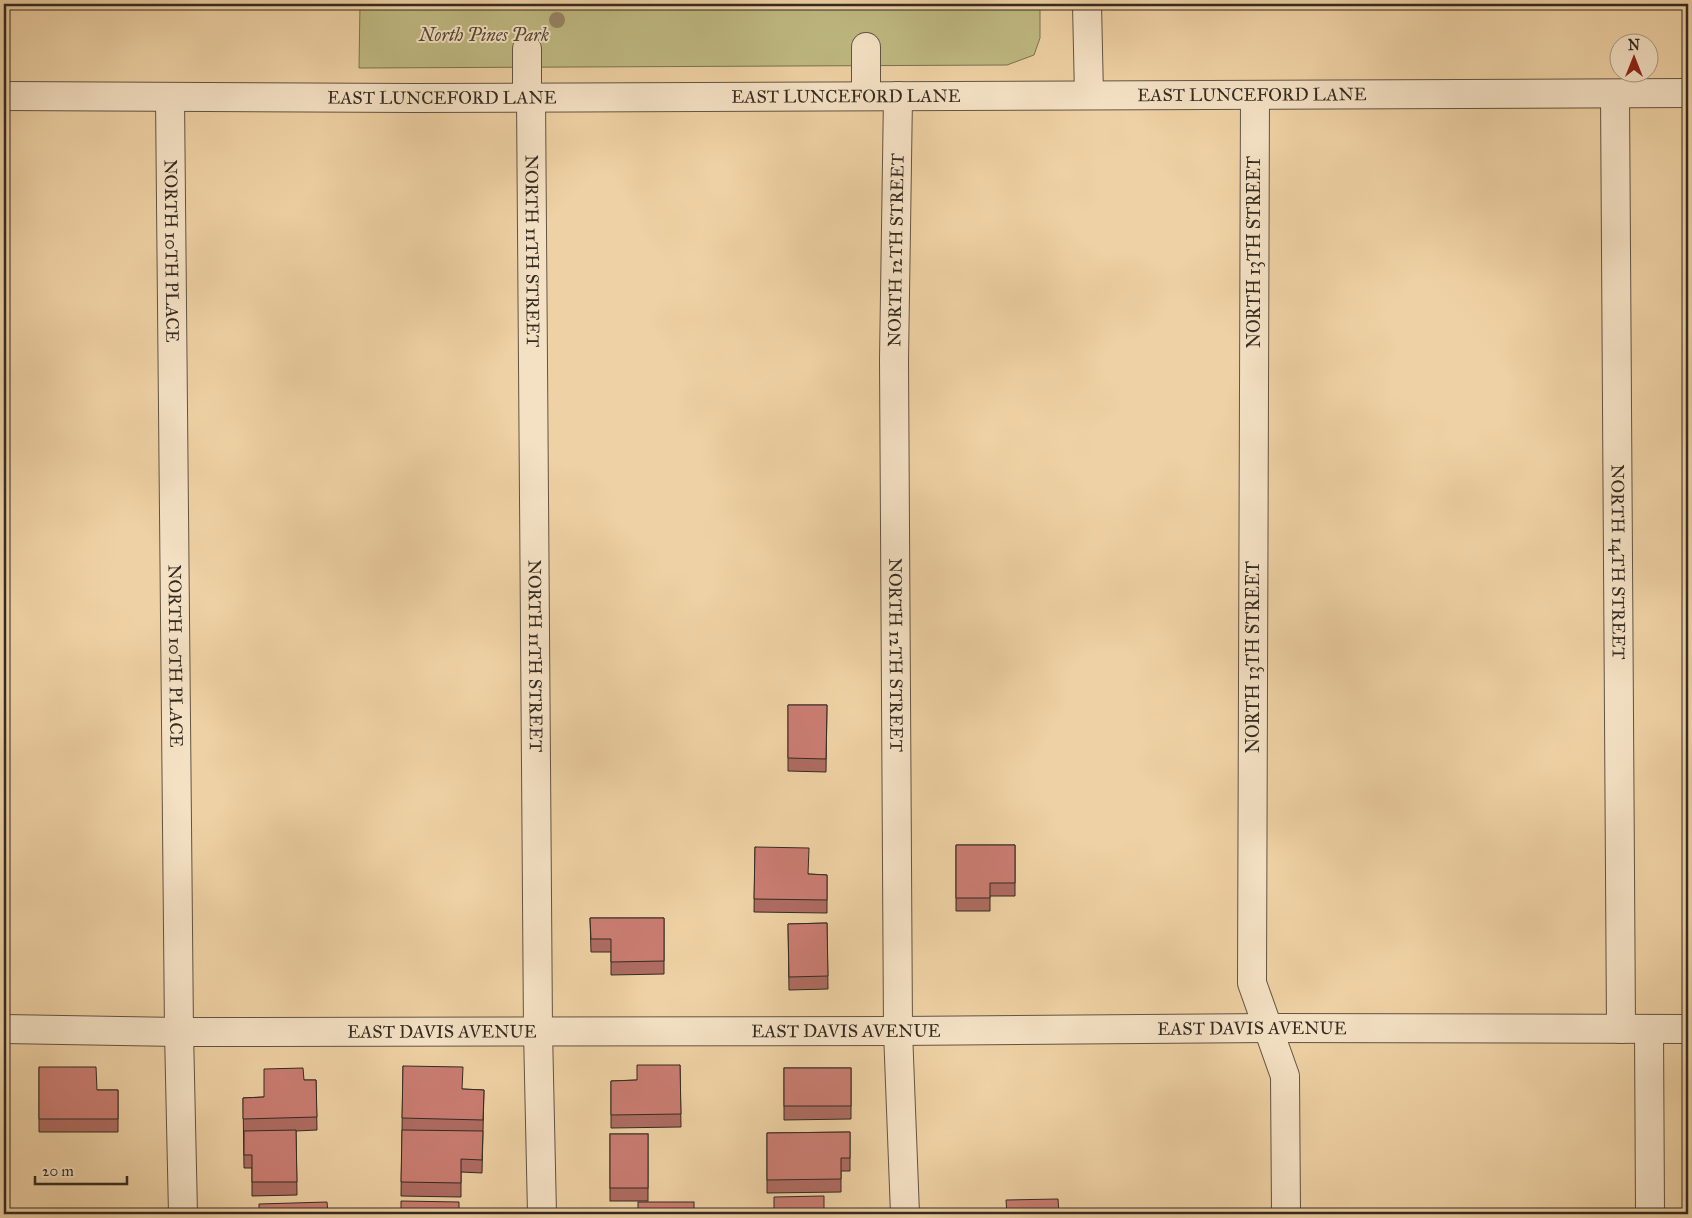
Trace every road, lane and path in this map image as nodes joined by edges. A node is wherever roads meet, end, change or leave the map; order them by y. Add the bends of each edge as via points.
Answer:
1 (1087, 4) edge
2 (866, 47) dead end
3 (527, 49) dead end
4 (1688, 93) edge
5 (1089, 94) junction
6 (1255, 94) junction
7 (1615, 94) junction
8 (4, 96) edge
9 (866, 96) junction
10 (898, 96) junction
11 (170, 97) junction
12 (529, 97) junction
13 (1268, 1028) junction
14 (4, 1029) edge
15 (1621, 1029) junction
16 (1650, 1029) junction
17 (1688, 1029) edge
18 (538, 1031) junction
19 (898, 1031) junction
20 (180, 1032) junction
21 (183, 1214) edge
22 (542, 1214) edge
23 (905, 1214) edge
24 (1286, 1214) edge
25 (1650, 1214) edge

1 - 5 street
2 - 9 street
3 - 12 street, NORTH 11TH STREET
4 - 7 street, EAST LUNCEFORD LANE
5 - 6 street, EAST LUNCEFORD LANE
5 - 10 street, EAST LUNCEFORD LANE
6 - 7 street, EAST LUNCEFORD LANE
6 - 13 street, NORTH 13TH STREET via 1252,983
7 - 15 street, NORTH 14TH STREET
8 - 11 street, EAST LUNCEFORD LANE
9 - 10 street, EAST LUNCEFORD LANE
9 - 12 street, EAST LUNCEFORD LANE
10 - 19 street, NORTH 12TH STREET via 894,360
11 - 12 street, EAST LUNCEFORD LANE
11 - 20 street, NORTH 10TH PLACE
12 - 18 street, NORTH 11TH STREET
13 - 15 street, EAST DAVIS AVENUE
13 - 19 street, EAST DAVIS AVENUE
13 - 24 street, NORTH 13TH STREET via 1285,1076
14 - 20 street, EAST DAVIS AVENUE
15 - 16 street, EAST DAVIS AVENUE
16 - 17 street, EAST DAVIS AVENUE
16 - 25 street
18 - 19 street, EAST DAVIS AVENUE
18 - 20 street, EAST DAVIS AVENUE
18 - 22 street, NORTH 11TH STREET
19 - 23 street, NORTH 12TH STREET
20 - 21 street, NORTH 10TH PLACE

